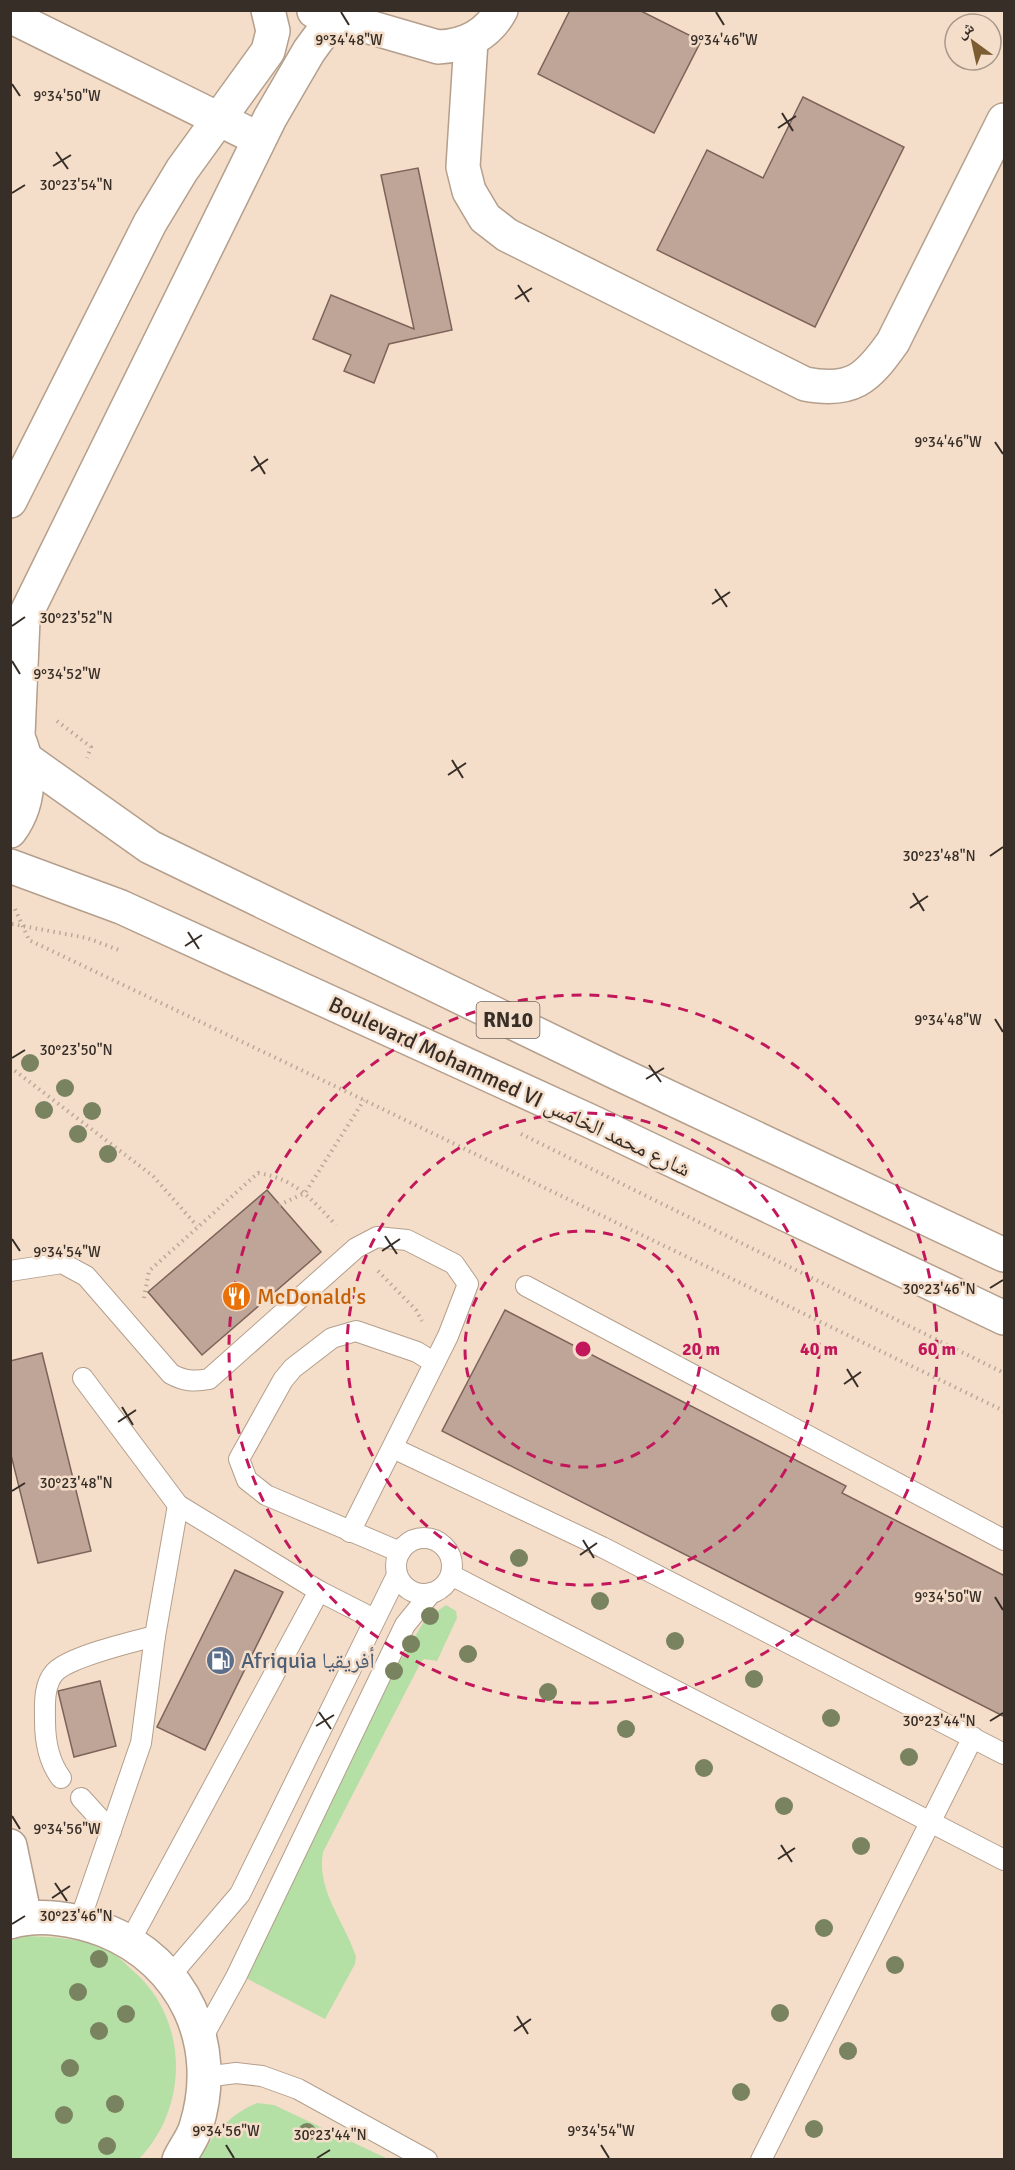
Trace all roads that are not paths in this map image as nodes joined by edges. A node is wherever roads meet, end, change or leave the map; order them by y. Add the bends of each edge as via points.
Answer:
1 (268, 10) edge
2 (501, 10) edge
3 (323, 14) edge
4 (10, 16) edge
5 (471, 41) junction
6 (218, 119) junction
7 (1005, 120) edge
8 (259, 139) junction
9 (10, 501) edge
10 (18, 739) edge
11 (10, 831) edge
12 (10, 866) edge
13 (1005, 1256) edge
14 (10, 1271) edge
15 (526, 1286) dead end
16 (1005, 1318) edge
17 (425, 1357) junction
18 (83, 1378) dead end
19 (393, 1448) junction
20 (178, 1506) junction
21 (350, 1532) junction
22 (1005, 1540) edge
23 (400, 1552) junction
24 (397, 1575) junction
25 (451, 1575) junction
26 (319, 1591) junction
27 (431, 1593) junction
28 (374, 1619) junction
29 (155, 1636) junction
30 (973, 1737) junction
31 (1005, 1754) edge
32 (62, 1778) dead end
33 (81, 1798) dead end
34 (929, 1821) junction
35 (111, 1831) junction
36 (10, 1846) edge
37 (1005, 1860) edge
38 (18, 1920) edge
39 (80, 1920) junction
40 (130, 1941) junction
41 (170, 1976) junction
42 (201, 2040) junction
43 (205, 2077) junction
44 (179, 2160) edge
45 (428, 2160) edge
46 (761, 2160) edge

1 - 6 street via 273,31 268,51
2 - 5 street
3 - 5 street via 438,47
3 - 8 street
4 - 6 street
5 - 7 street via 463,166 469,191 485,218 507,235 794,379 829,388 852,383 874,368 893,342
6 - 8 street
6 - 9 street via 150,223
8 - 10 street via 22,620
10 - 11 street via 27,781 24,803
10 - 13 street, RN10 via 150,847
12 - 16 street, Boulevard Mohammed VI شارع محمد الخامس / RN10 via 153,922 592,1122
14 - 17 lane via 62,1263 86,1276 171,1374 197,1382 209,1379 356,1248 377,1237 407,1240 454,1264 468,1284 448,1336
15 - 22 lane
17 - 19 lane
17 - 21 lane via 356,1331 332,1338 283,1380 239,1459 255,1489
18 - 20 lane
19 - 21 lane
19 - 30 lane via 602,1547
20 - 26 lane
20 - 29 lane
21 - 23 lane
23 - 24 lane
23 - 25 lane via 419,1539 441,1543 453,1563
24 - 27 lane via 411,1591
24 - 28 lane
25 - 27 lane via 440,1590
25 - 34 lane
26 - 28 lane
26 - 40 lane
27 - 42 lane via 400,1635 236,1977
28 - 41 lane via 240,1894
29 - 32 lane via 89,1654 55,1672 45,1694 45,1734 53,1767
29 - 35 lane via 141,1743
30 - 31 lane
30 - 34 lane
33 - 35 lane
34 - 37 lane
34 - 46 lane
35 - 39 lane
36 - 38 street
38 - 39 street
39 - 40 street
40 - 41 street
41 - 42 street via 189,2007
42 - 43 street
43 - 44 street via 196,2128
43 - 45 lane via 236,2073 262,2076 298,2089

